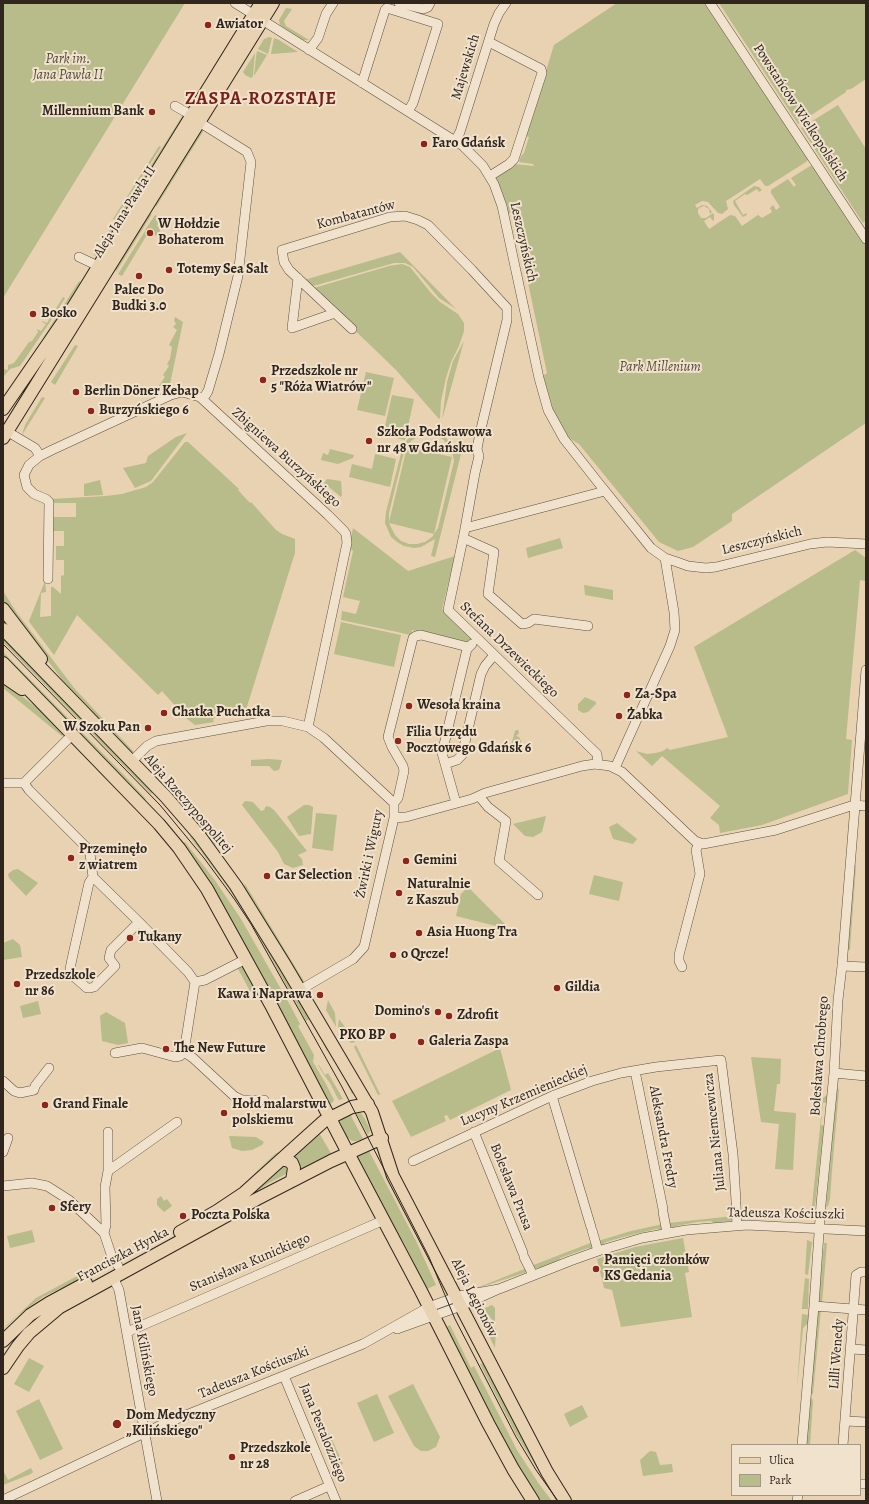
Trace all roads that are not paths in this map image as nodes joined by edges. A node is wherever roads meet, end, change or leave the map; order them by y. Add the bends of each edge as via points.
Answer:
1 (235, 3) edge
2 (261, 3) edge
3 (273, 3) edge
4 (333, 3) edge
5 (399, 3) edge
6 (430, 3) edge
7 (506, 3) edge
8 (710, 3) edge
9 (258, 18) junction
10 (490, 42) junction
11 (309, 50) junction
12 (362, 83) junction
13 (175, 106) dead end
14 (408, 111) junction
15 (195, 119) junction
16 (455, 141) junction
17 (490, 176) junction
18 (866, 239) edge
19 (79, 257) dead end
20 (98, 266) junction
21 (298, 278) junction
22 (524, 307) junction
23 (508, 311) junction
24 (335, 313) junction
25 (352, 329) dead end
26 (16, 390) junction
27 (3, 397) edge
28 (203, 399) junction
29 (3, 409) edge
30 (4, 433) edge
31 (40, 456) junction
32 (605, 491) junction
33 (465, 528) junction
34 (463, 538) junction
35 (866, 544) edge
36 (665, 558) junction
37 (48, 579) dead end
38 (3, 609) edge
39 (588, 626) dead end
40 (3, 630) edge
41 (477, 639) junction
42 (468, 647) junction
43 (494, 655) junction
44 (3, 663) edge
45 (866, 670) edge
46 (3, 676) edge
47 (50, 678) junction
48 (34, 695) junction
49 (308, 728) junction
50 (73, 734) junction
51 (131, 762) junction
52 (445, 764) junction
53 (598, 765) junction
54 (616, 768) junction
55 (3, 783) edge
56 (24, 783) junction
57 (479, 796) junction
58 (394, 803) junction
59 (456, 803) junction
60 (854, 805) junction
61 (866, 806) edge
62 (394, 818) junction
63 (699, 843) junction
64 (92, 877) junction
65 (538, 895) dead end
66 (139, 922) junction
67 (246, 959) junction
68 (842, 966) junction
69 (682, 967) dead end
70 (866, 967) edge
71 (195, 982) junction
72 (300, 990) junction
73 (184, 1052) junction
74 (116, 1054) dead end
75 (721, 1060) joint
76 (49, 1068) dead end
77 (635, 1071) junction
78 (834, 1073) junction
79 (866, 1076) edge
80 (3, 1081) edge
81 (552, 1096) junction
82 (264, 1100) dead end
83 (368, 1104) junction
84 (330, 1117) junction
85 (177, 1122) dead end
86 (108, 1132) dead end
87 (474, 1132) junction
88 (8, 1138) dead end
89 (382, 1138) junction
90 (3, 1152) edge
91 (348, 1153) junction
92 (281, 1160) junction
93 (413, 1161) dead end
94 (108, 1170) junction
95 (292, 1181) junction
96 (3, 1186) edge
97 (384, 1220) junction
98 (737, 1225) junction
99 (819, 1228) junction
100 (866, 1231) edge
101 (104, 1233) junction
102 (667, 1233) junction
103 (598, 1251) junction
104 (118, 1266) junction
105 (866, 1272) edge
106 (533, 1276) junction
107 (113, 1277) junction
108 (458, 1301) junction
109 (814, 1306) junction
110 (854, 1309) junction
111 (866, 1310) edge
112 (431, 1311) junction
113 (126, 1332) junction
114 (3, 1341) edge
115 (852, 1349) junction
116 (866, 1350) edge
117 (3, 1368) edge
118 (284, 1376) junction
119 (845, 1420) junction
120 (866, 1422) edge
121 (145, 1432) junction
122 (802, 1444) edge
123 (843, 1444) edge
124 (329, 1486) junction
125 (3, 1500) edge
126 (157, 1501) edge
127 (295, 1501) edge
128 (336, 1501) edge
129 (533, 1501) edge
130 (565, 1501) edge

1 - 9 street, Leszczyńskich
2 - 9 main road, Aleja Jana Pawła II
3 - 9 main road, Aleja Jana Pawła II
4 - 11 street via 326,14 318,38
5 - 6 street via 423,9
7 - 10 street, Majewskich via 494,24
8 - 18 street, Powstańców Wielkopolskich
9 - 11 street, Leszczyńskich
9 - 15 main road, Aleja Jana Pawła II
10 - 16 street, Majewskich
10 - 17 street via 541,69 542,73 514,159
11 - 12 street, Leszczyńskich
12 - 14 street, Leszczyńskich
12 - 14 street via 387,8 438,24 413,103
13 - 15 street
14 - 16 street, Leszczyńskich
15 - 20 main road, Aleja Jana Pawła II
15 - 28 street via 247,152 251,158 238,276 219,354 208,391
15 - 30 main road, Aleja Jana Pawła II
16 - 17 street, Leszczyńskich via 477,159
17 - 22 street, Leszczyńskich via 502,206
19 - 20 street
20 - 26 main road, Aleja Jana Pawła II via 74,306
21 - 23 street, Kombatantów via 285,265 282,250 390,217 406,216 428,225
21 - 24 street, Kombatantów
21 - 24 street via 292,328
22 - 23 street
22 - 32 street, Leszczyńskich via 548,410 559,432
23 - 33 street via 480,433 479,456
24 - 25 street, Kombatantów
26 - 27 main road
26 - 29 main road, Aleja Jana Pawła II
28 - 31 street, Zbigniewa Burzyńskiego via 182,392 171,394
28 - 49 street, Zbigniewa Burzyńskiego via 332,519 347,538
30 - 31 street via 35,448
31 - 37 street, Zbigniewa Burzyńskiego via 29,465 24,478 30,492 48,502
32 - 33 street
32 - 36 street, Leszczyńskich via 644,541
33 - 34 street, Stefana Drzewieckiego
34 - 39 street, Stefana Drzewieckiego via 494,552 488,594 522,624 534,619
34 - 41 street, Stefana Drzewieckiego via 448,610
35 - 36 street, Leszczyńskich via 810,544 706,568 688,566
36 - 54 street via 675,630
38 - 47 main road via 41,659
40 - 47 main road, Aleja Rzeczypospolitej
41 - 42 street
41 - 43 street, Stefana Drzewieckiego
42 - 52 street via 442,753
42 - 58 street via 421,635 413,638 388,737 404,771 398,798
43 - 52 street via 484,666 481,674 462,755 457,760
43 - 53 street, Stefana Drzewieckiego via 597,754
44 - 48 main road
45 - 60 street, Bolesława Chrobrego
46 - 48 main road
47 - 51 main road, Aleja Rzeczypospolitej
48 - 50 main road
49 - 51 street, Żwirki i Wigury via 272,720 161,739 147,746
49 - 58 street, Żwirki i Wigury via 324,738
50 - 56 street
50 - 67 main road via 179,848 207,888
51 - 72 main road, Aleja Rzeczypospolitej via 166,797 213,854 236,886
52 - 59 street
53 - 54 street
53 - 57 street via 582,766
54 - 63 street
55 - 56 street
56 - 64 street via 86,847 90,855
57 - 59 street
57 - 65 street via 506,821 499,861
58 - 62 street, Żwirki i Wigury
59 - 62 street
60 - 61 street
60 - 63 street via 776,830
60 - 68 street, Bolesława Chrobrego
62 - 72 street, Żwirki i Wigury via 362,950 353,959
63 - 69 street via 696,850 700,874 679,955
64 - 66 street
64 - 66 street via 87,889 70,969 87,988 94,987 115,966 109,954
66 - 71 street
67 - 71 street via 205,980
67 - 84 main road
68 - 70 street
68 - 78 street, Bolesława Chrobrego
71 - 73 street
72 - 83 main road, Aleja Rzeczypospolitej
73 - 74 street via 180,1056 175,1056 142,1048
73 - 82 street via 234,1096 242,1100
75 - 77 street, Lucyny Krzemienieckiej
75 - 98 street, Juliana Niemcewicza via 733,1154
76 - 80 street via 34,1090 20,1093
77 - 81 street, Lucyny Krzemienieckiej via 603,1078
77 - 102 street, Aleksandra Fredry
78 - 79 street
78 - 99 street, Bolesława Chrobrego
81 - 87 street, Lucyny Krzemienieckiej
81 - 103 street
83 - 84 main road, Franciszka Hynka via 354,1106
83 - 89 main road, Aleja Legionów
84 - 91 main road
84 - 92 main road, Franciszka Hynka
85 - 94 street
86 - 94 street
87 - 93 street, Lucyny Krzemienieckiej
87 - 106 street, Bolesława Prusa
88 - 90 street
89 - 91 main road, Franciszka Hynka
89 - 108 main road, Aleja Legionów via 394,1176
91 - 95 main road, Franciszka Hynka
91 - 97 main road
92 - 95 main road via 292,1163
92 - 104 main road, Franciszka Hynka via 217,1211
94 - 101 street
95 - 107 main road, Franciszka Hynka
96 - 101 street via 32,1183 47,1186 69,1200
97 - 112 main road
97 - 113 street, Stanisława Kunickiego
98 - 99 street, Tadeusza Kościuszki
98 - 102 street, Tadeusza Kościuszki
99 - 100 street, Tadeusza Kościuszki
99 - 109 street, Bolesława Chrobrego
101 - 104 street
102 - 103 street, Tadeusza Kościuszki
103 - 106 street, Tadeusza Kościuszki
104 - 114 main road, Franciszka Hynka via 40,1308
105 - 110 street, Lilli Wenedy via 856,1275
106 - 108 street, Tadeusza Kościuszki
107 - 113 street, Jana Kilińskiego
107 - 117 main road, Franciszka Hynka via 65,1304 41,1322 18,1346
108 - 112 street, Tadeusza Kościuszki
108 - 130 main road, Aleja Legionów via 547,1472
109 - 110 street
109 - 122 street, Bolesława Chrobrego
110 - 111 street
110 - 115 street, Lilli Wenedy
112 - 118 street, Tadeusza Kościuszki via 364,1344
112 - 129 main road via 488,1423
113 - 121 street, Jana Kilińskiego
115 - 116 street
115 - 119 street, Lilli Wenedy
118 - 121 street, Tadeusza Kościuszki
118 - 124 street, Jana Pestalozziego
119 - 120 street
119 - 123 street, Lilli Wenedy
121 - 125 street, Tadeusza Kościuszki
121 - 126 street, Jana Kilińskiego
124 - 127 street
124 - 128 street, Jana Pestalozziego

